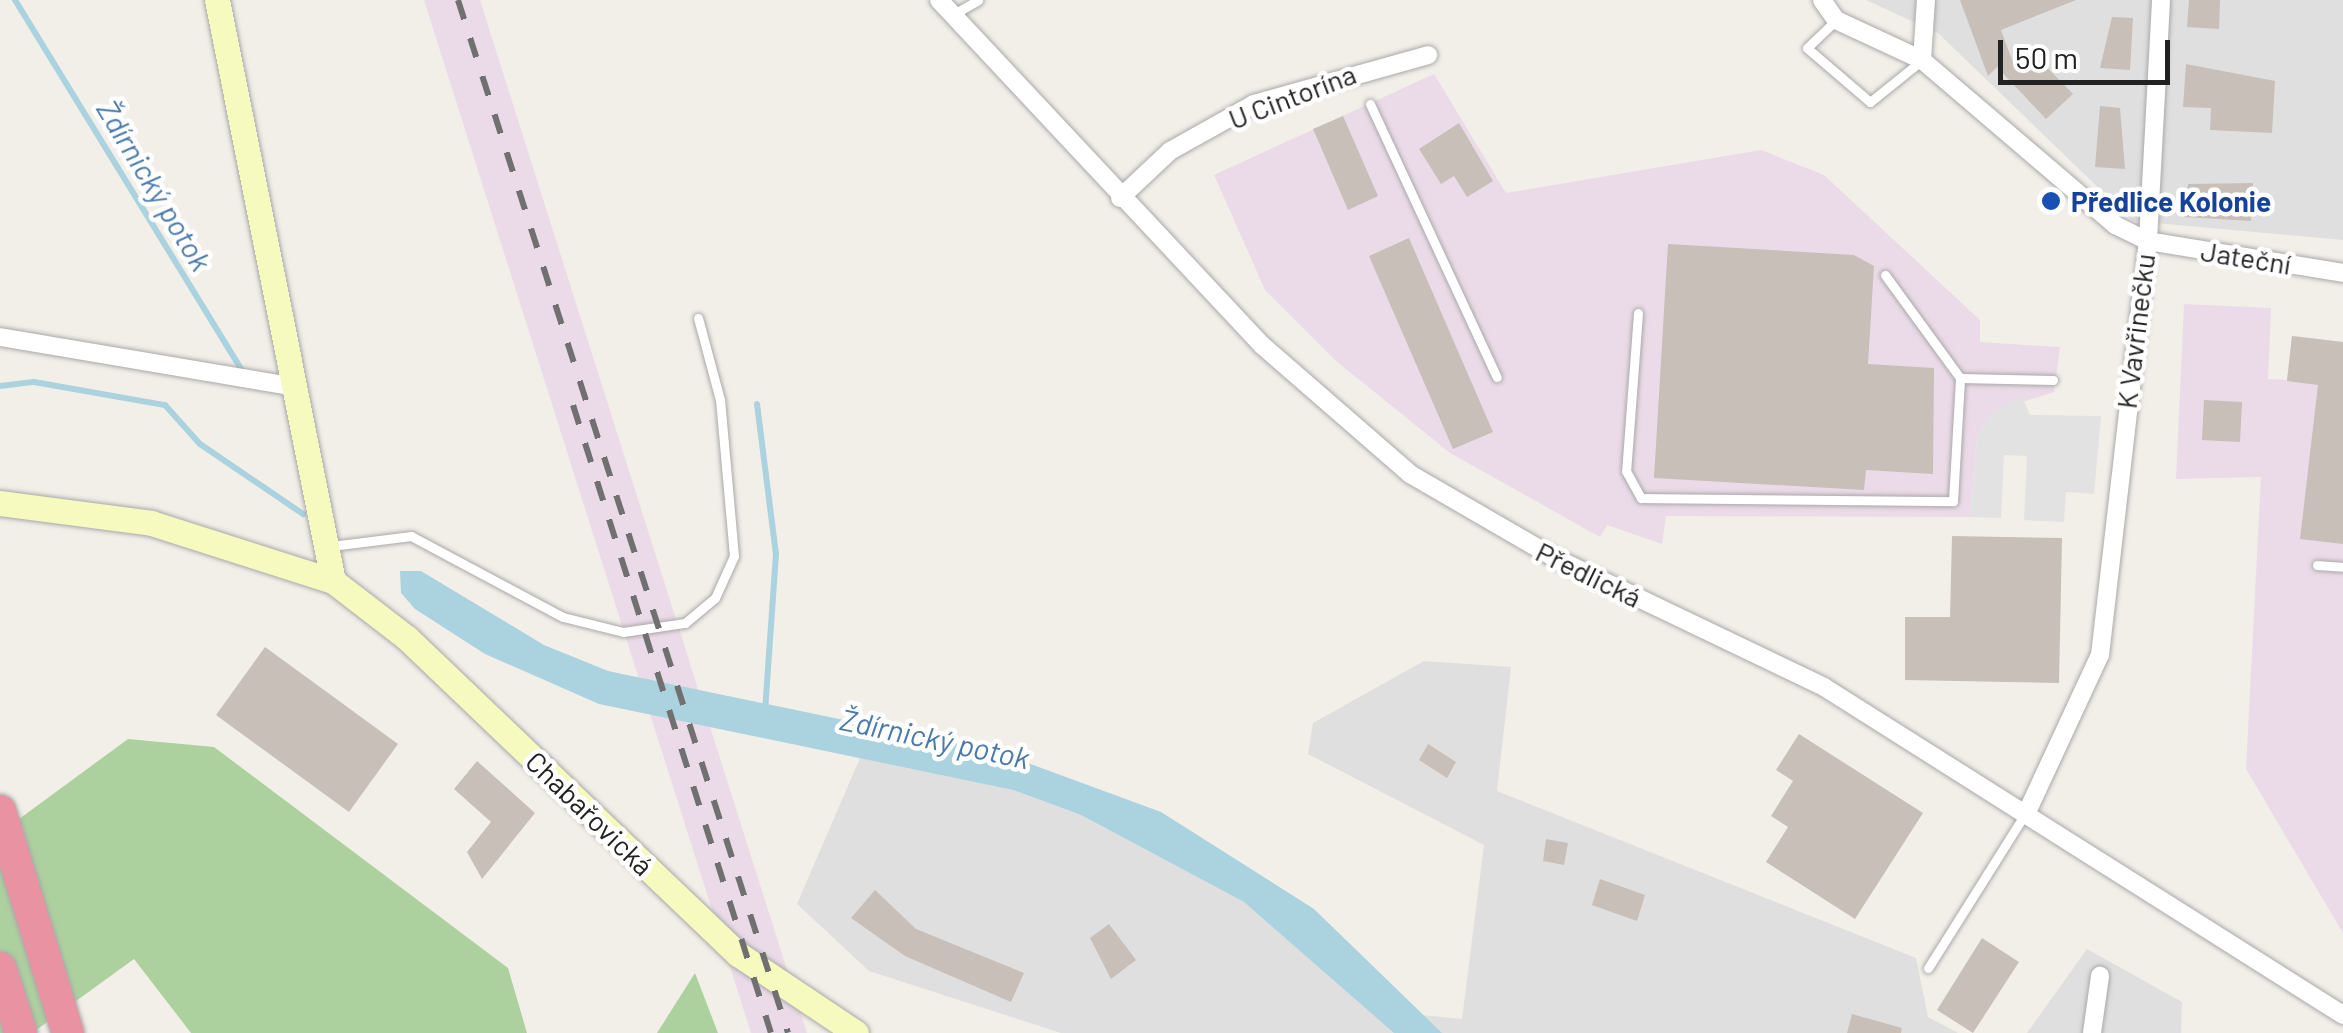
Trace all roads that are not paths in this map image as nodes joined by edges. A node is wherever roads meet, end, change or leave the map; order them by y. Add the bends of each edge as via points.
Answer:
1 (218, 0) edge
2 (939, 0) edge
3 (978, 0) edge
4 (1822, 0) edge
5 (1926, 0) edge
6 (2161, 0) edge
7 (952, 16) junction
8 (1836, 20) junction
9 (1428, 55) dead end
10 (1922, 60) junction
11 (1370, 104) dead end
12 (1120, 198) junction
13 (2148, 241) junction
14 (2343, 273) edge
15 (1885, 275) dead end
16 (1638, 313) dead end
17 (698, 318) dead end
18 (0, 338) edge
19 (1497, 376) dead end
20 (1960, 378) junction
21 (2054, 380) dead end
22 (285, 385) junction
23 (0, 503) edge
24 (328, 546) junction
25 (2317, 565) dead end
26 (2343, 567) edge
27 (333, 582) junction
28 (0, 812) edge
29 (2027, 812) junction
30 (0, 968) edge
31 (1928, 968) dead end
32 (2100, 976) dead end
33 (2343, 1015) edge
34 (21, 1033) edge
35 (68, 1033) edge
36 (856, 1033) edge
37 (2092, 1033) edge

1 - 22 main road
2 - 7 street, Předlická
3 - 7 lane
4 - 8 street
5 - 10 street
6 - 13 street
7 - 12 street, Předlická
8 - 10 street, K Vavřinečku
8 - 10 lane via 1807,48 1870,102
9 - 12 street, U Cintorína via 1254,104 1170,151
10 - 13 street, K Vavřinečku via 2115,225
11 - 19 lane
12 - 29 street, Předlická via 1264,346 1410,474 1554,558 1824,687
13 - 14 street, Jateční
13 - 29 street, K Vavřinečku via 2100,655
15 - 20 lane
16 - 20 lane via 1626,471 1640,498 1953,501
17 - 24 lane via 725,434 734,556 716,598 684,623 623,632 563,617 411,536
18 - 22 street
20 - 21 lane
22 - 24 main road
23 - 27 main road, Chabařovická via 151,522
24 - 27 main road
25 - 26 lane
27 - 36 main road, Chabařovická via 406,638 738,954
28 - 35 highway
29 - 31 lane
29 - 33 street, Předlická
30 - 34 highway
32 - 37 street

